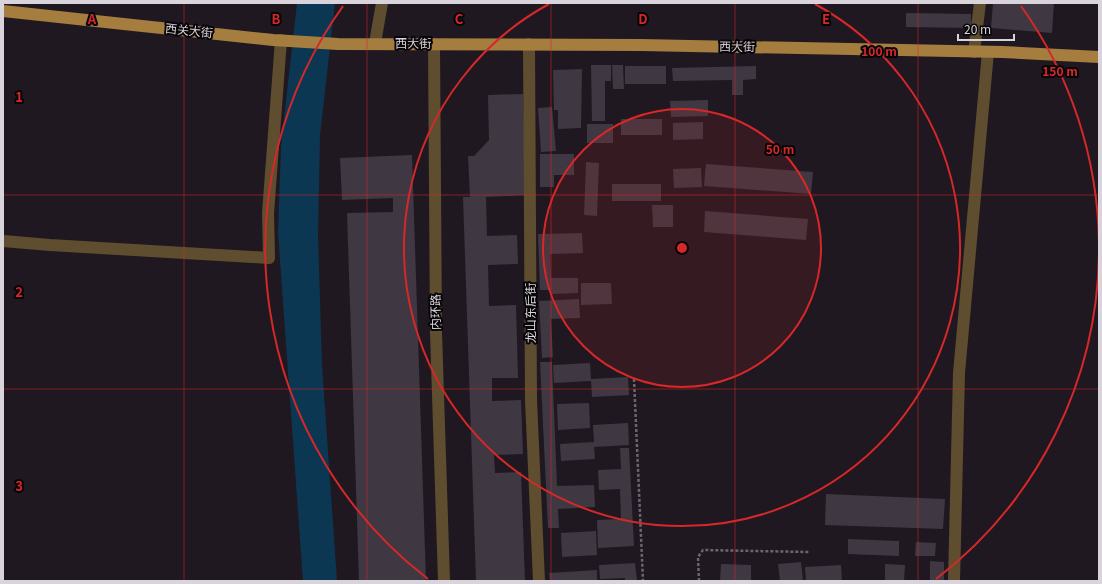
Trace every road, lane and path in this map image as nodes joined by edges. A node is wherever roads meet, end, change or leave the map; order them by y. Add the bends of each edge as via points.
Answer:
1 (382, 3) edge
2 (980, 3) edge
3 (3, 10) edge
4 (284, 40) junction
5 (375, 43) junction
6 (434, 44) junction
7 (529, 44) junction
8 (974, 52) junction
9 (988, 52) junction
10 (1099, 58) edge
11 (3, 240) edge
12 (634, 379) dead end
13 (809, 552) dead end
14 (444, 581) edge
15 (539, 581) edge
16 (643, 581) edge
17 (699, 581) edge
18 (954, 581) edge

1 - 5 street
2 - 8 street
3 - 4 main road, 西关大街 via 54,18
4 - 5 main road, 西关大街 via 338,44
4 - 11 street via 268,213 268,258 50,246
5 - 6 main road, 西大街
6 - 7 main road, 西大街
6 - 14 street, 内环路 via 436,332
7 - 8 main road, 西大街
7 - 15 street, 龙山东后街 via 531,400
8 - 9 main road, 西大街
9 - 10 main road, 西大街
9 - 18 street via 959,373
12 - 16 path
13 - 17 path via 703,550 698,557

